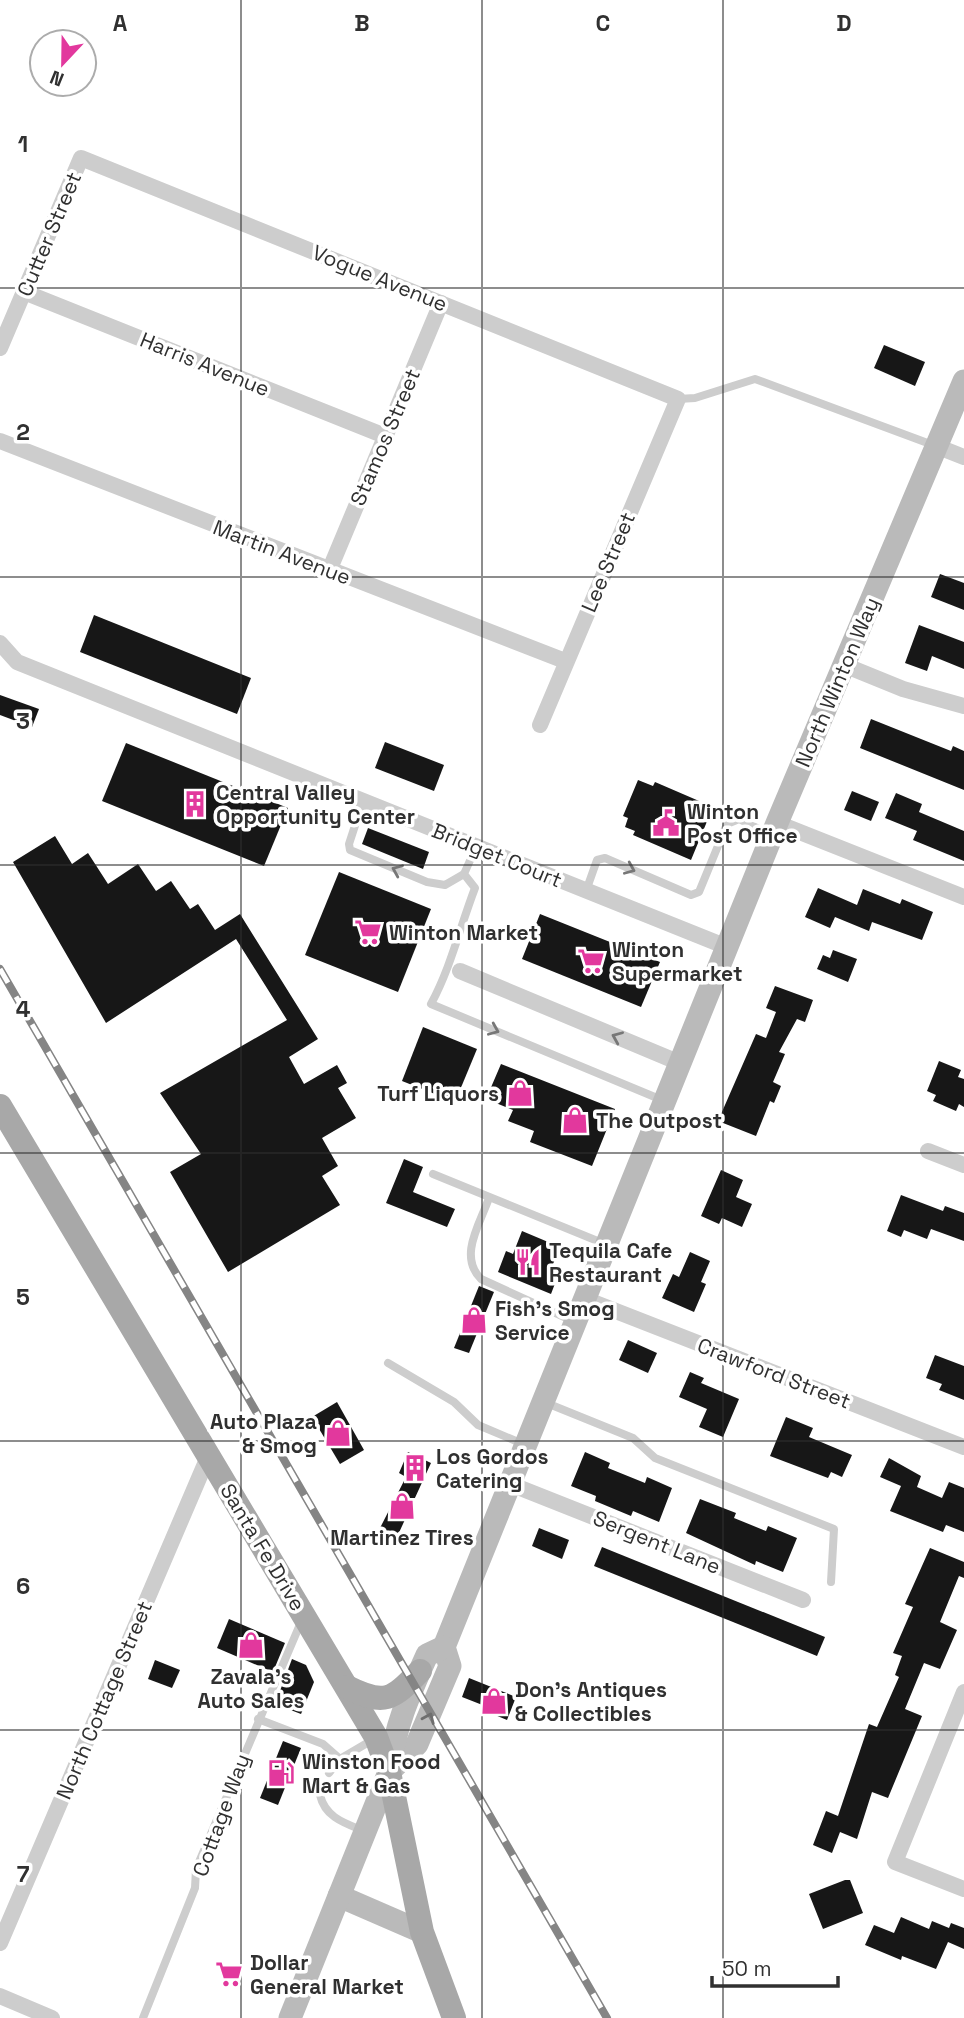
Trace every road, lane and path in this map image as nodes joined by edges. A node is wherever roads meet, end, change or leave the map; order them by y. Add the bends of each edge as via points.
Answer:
1 (81, 158) joint
2 (24, 292) junction
3 (441, 303) junction
4 (0, 348) edge
5 (964, 380) edge
6 (678, 399) junction
7 (385, 436) junction
8 (0, 441) edge
9 (936, 446) junction
10 (964, 457) edge
11 (329, 571) junction
12 (0, 643) edge
13 (565, 662) junction
14 (844, 665) junction
15 (964, 706) edge
16 (540, 725) dead end
17 (363, 801) junction
18 (775, 829) junction
19 (476, 847) junction
20 (464, 874) junction
21 (586, 891) junction
22 (964, 897) edge
23 (727, 947) junction
24 (454, 971) junction
25 (681, 1063) junction
26 (665, 1101) junction
27 (0, 1106) edge
28 (928, 1151) dead end
29 (964, 1165) edge
30 (433, 1174) dead end
31 (489, 1198) junction
32 (607, 1245) junction
33 (585, 1299) junction
34 (576, 1322) junction
35 (388, 1363) dead end
36 (543, 1402) junction
37 (526, 1445) junction
38 (964, 1447) edge
39 (208, 1457) junction
40 (510, 1484) junction
41 (831, 1582) dead end
42 (803, 1600) dead end
43 (304, 1614) junction
44 (444, 1647) junction
45 (420, 1671) junction
46 (347, 1687) junction
47 (964, 1692) edge
48 (258, 1719) junction
49 (376, 1737) junction
50 (340, 1759) junction
51 (389, 1772) junction
52 (329, 1773) dead end
53 (320, 1795) dead end
54 (365, 1831) junction
55 (964, 1889) edge
56 (339, 1896) junction
57 (422, 1932) junction
58 (0, 1943) edge
59 (0, 1996) edge
60 (52, 2018) edge
61 (142, 2018) edge
62 (290, 2018) edge
63 (454, 2018) edge

1 - 2 street, Cutter Street
1 - 3 street, Vogue Avenue
2 - 4 street, Cutter Street
2 - 7 street, Harris Avenue
3 - 6 street, Vogue Avenue
3 - 7 street, Stamos Street
5 - 9 main road, North Winton Way
6 - 9 lane via 755,379
6 - 13 street, Lee Street
7 - 11 street, Stamos Street
8 - 11 street, Martin Avenue
9 - 10 street
9 - 14 main road, North Winton Way
11 - 13 street, Martin Avenue
12 - 17 street, Bridget Court via 17,662
13 - 16 street, Lee Street
14 - 15 street via 903,690
14 - 18 main road, North Winton Way
17 - 19 street, Bridget Court
20 -> 17 lane via 445,886 350,849
21 -> 18 lane via 597,860 605,859 691,895 699,892 727,824 739,819
18 - 22 street
18 - 23 main road, North Winton Way
19 - 20 lane
19 - 21 street, Bridget Court
20 - 24 lane via 475,888 452,949
21 - 23 street, Bridget Court
23 - 25 main road, North Winton Way
25 -> 24 street
24 -> 26 lane via 431,1004
25 - 26 main road, North Winton Way
26 - 32 main road, North Winton Way
27 - 39 main road, Santa Fe Drive
28 - 29 street
30 - 31 lane
31 - 32 lane
31 - 34 lane via 472,1245 472,1270 481,1279
32 - 33 main road, North Winton Way
33 - 34 main road, North Winton Way
33 - 38 street, Crawford Street
34 - 36 main road, North Winton Way
35 - 37 lane via 454,1402 478,1425
36 - 37 main road, North Winton Way
36 - 41 lane via 633,1438 655,1458 834,1529
37 - 40 main road, North Winton Way
39 - 43 main road, Santa Fe Drive
39 - 58 street, North Cottage Street
40 - 42 street, Sergent Lane
40 - 44 main road, North Winton Way
43 - 46 main road, Santa Fe Drive
43 - 48 lane, Cottage Way
44 - 45 main road, North Winton Way via 428,1655
51 -> 44 main road, North Winton Way via 417,1744 431,1713 450,1666
45 - 46 main road via 401,1691 385,1699
45 - 51 main road, North Winton Way via 394,1733
46 - 49 main road, Santa Fe Drive
47 - 55 street via 895,1861
48 - 50 lane via 323,1744
48 - 61 lane, Cottage Way via 196,1869 195,1888
49 - 50 lane
49 - 51 main road, Santa Fe Drive
50 - 52 lane
51 - 54 main road, North Winton Way
51 - 57 main road, Santa Fe Drive
53 - 54 lane via 323,1807 336,1819
54 - 56 main road, North Winton Way
56 - 57 main road
56 - 62 main road, North Winton Way
57 - 63 main road, Santa Fe Drive
59 - 60 street

